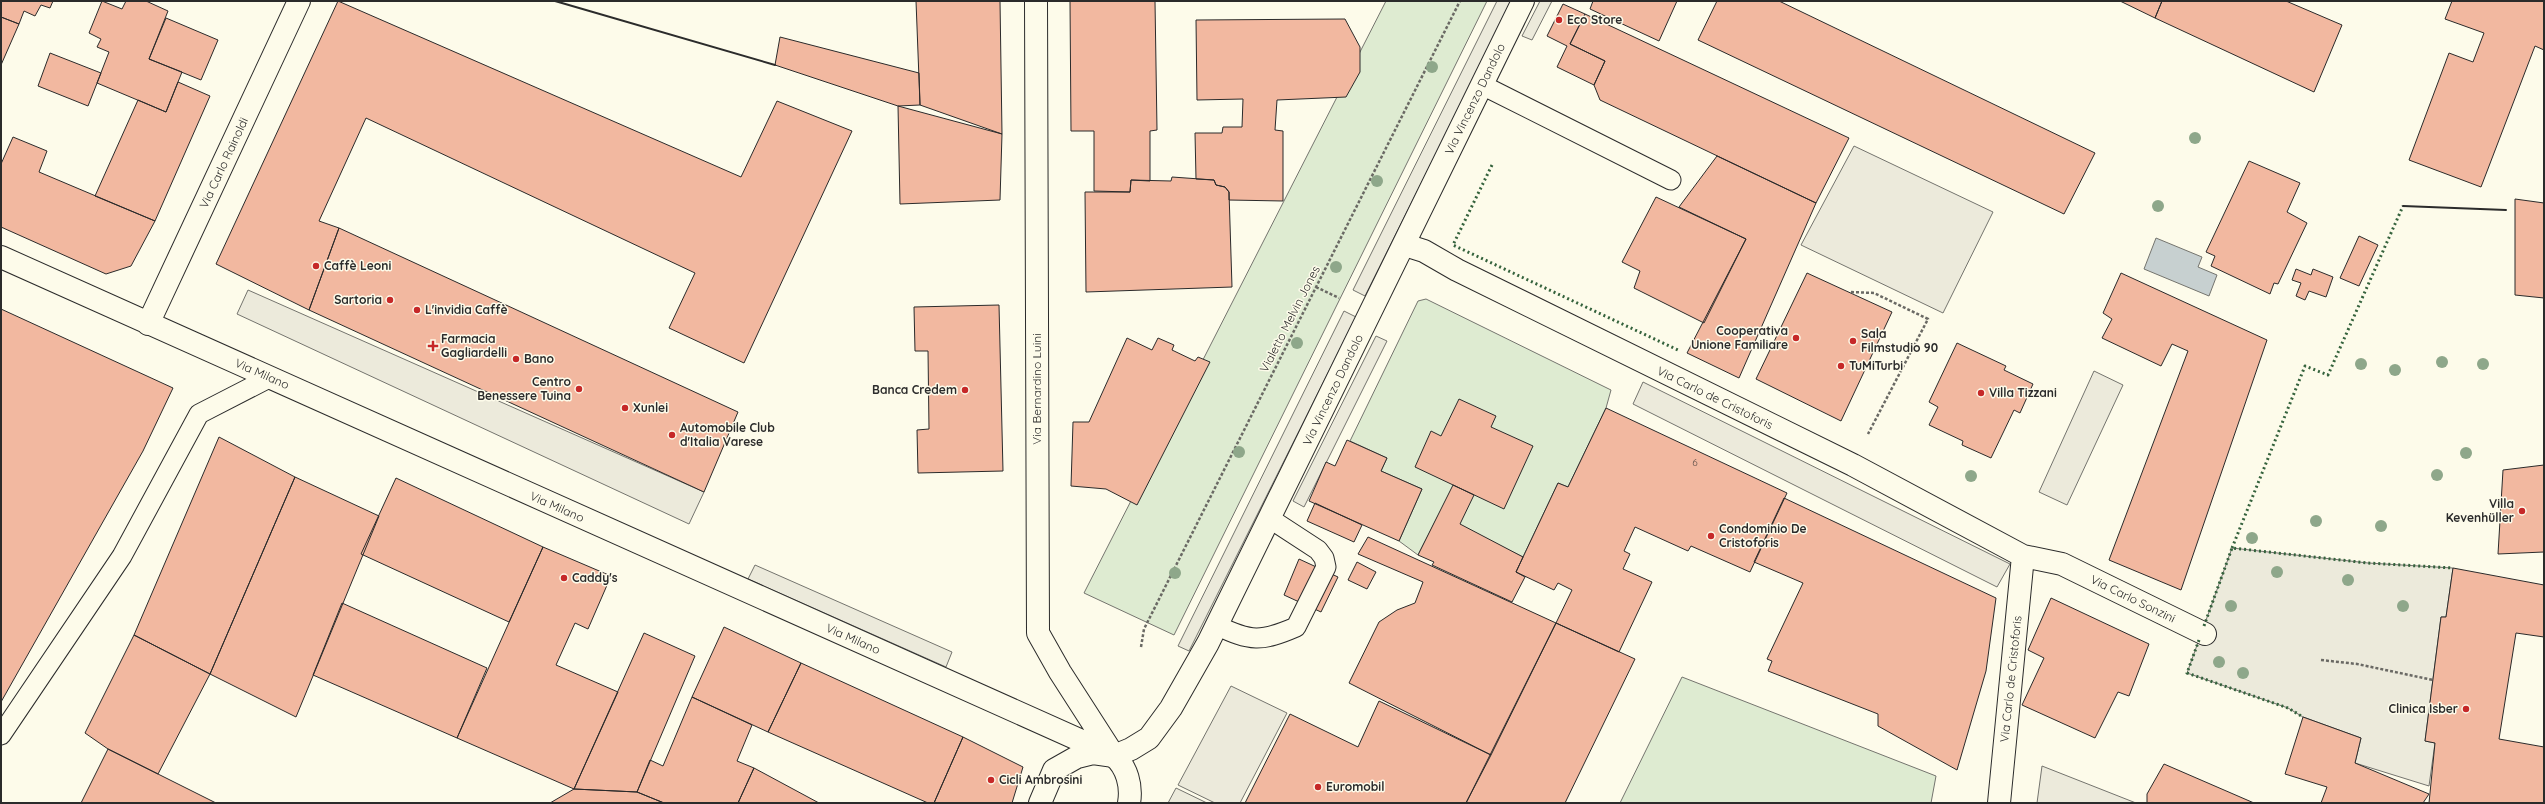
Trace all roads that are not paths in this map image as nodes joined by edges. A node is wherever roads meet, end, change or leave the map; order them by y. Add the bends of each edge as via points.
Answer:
1 (299, 1) edge
2 (1036, 1) edge
3 (1523, 1) edge
4 (1482, 85) junction
5 (1672, 180) dead end
6 (1405, 245) junction
7 (1, 257) edge
8 (148, 324) junction
9 (269, 378) junction
10 (1269, 518) junction
11 (2023, 556) junction
12 (2062, 564) joint
13 (1216, 626) junction
14 (2205, 634) dead end
15 (1, 735) edge
16 (1114, 756) junction
17 (1040, 803) edge
18 (1129, 803) edge
19 (1999, 803) edge

1 - 8 street, Via Carlo Rainoldi
2 - 16 street, Via Bernardino Luini via 1038,633
3 - 4 street, Via Vincenzo Dandolo
4 - 5 lane
4 - 6 street, Via Vincenzo Dandolo
6 - 10 street, Via Vincenzo Dandolo
6 - 11 street, Via Carlo de Cristoforis via 1424,251 1464,274 1853,465
7 - 8 street, Via Milano
8 - 9 street, Via Milano
9 - 15 lane via 199,414 122,556
9 - 16 street, Via Milano
10 - 13 street, Via Vincenzo Dandolo
10 - 13 lane via 1318,550 1324,558 1326,567 1296,627 1272,638 1243,638
11 - 12 street, Via Carlo de Cristoforis
11 - 19 street, Via Carlo de Cristoforis
12 - 14 street, Via Carlo Sonzini
13 - 16 street, Via Vincenzo Dandolo via 1171,708 1149,738
16 - 17 street via 1088,754 1054,770
16 - 18 street, Via Bernardino Luini via 1122,763 1127,776 1131,792

